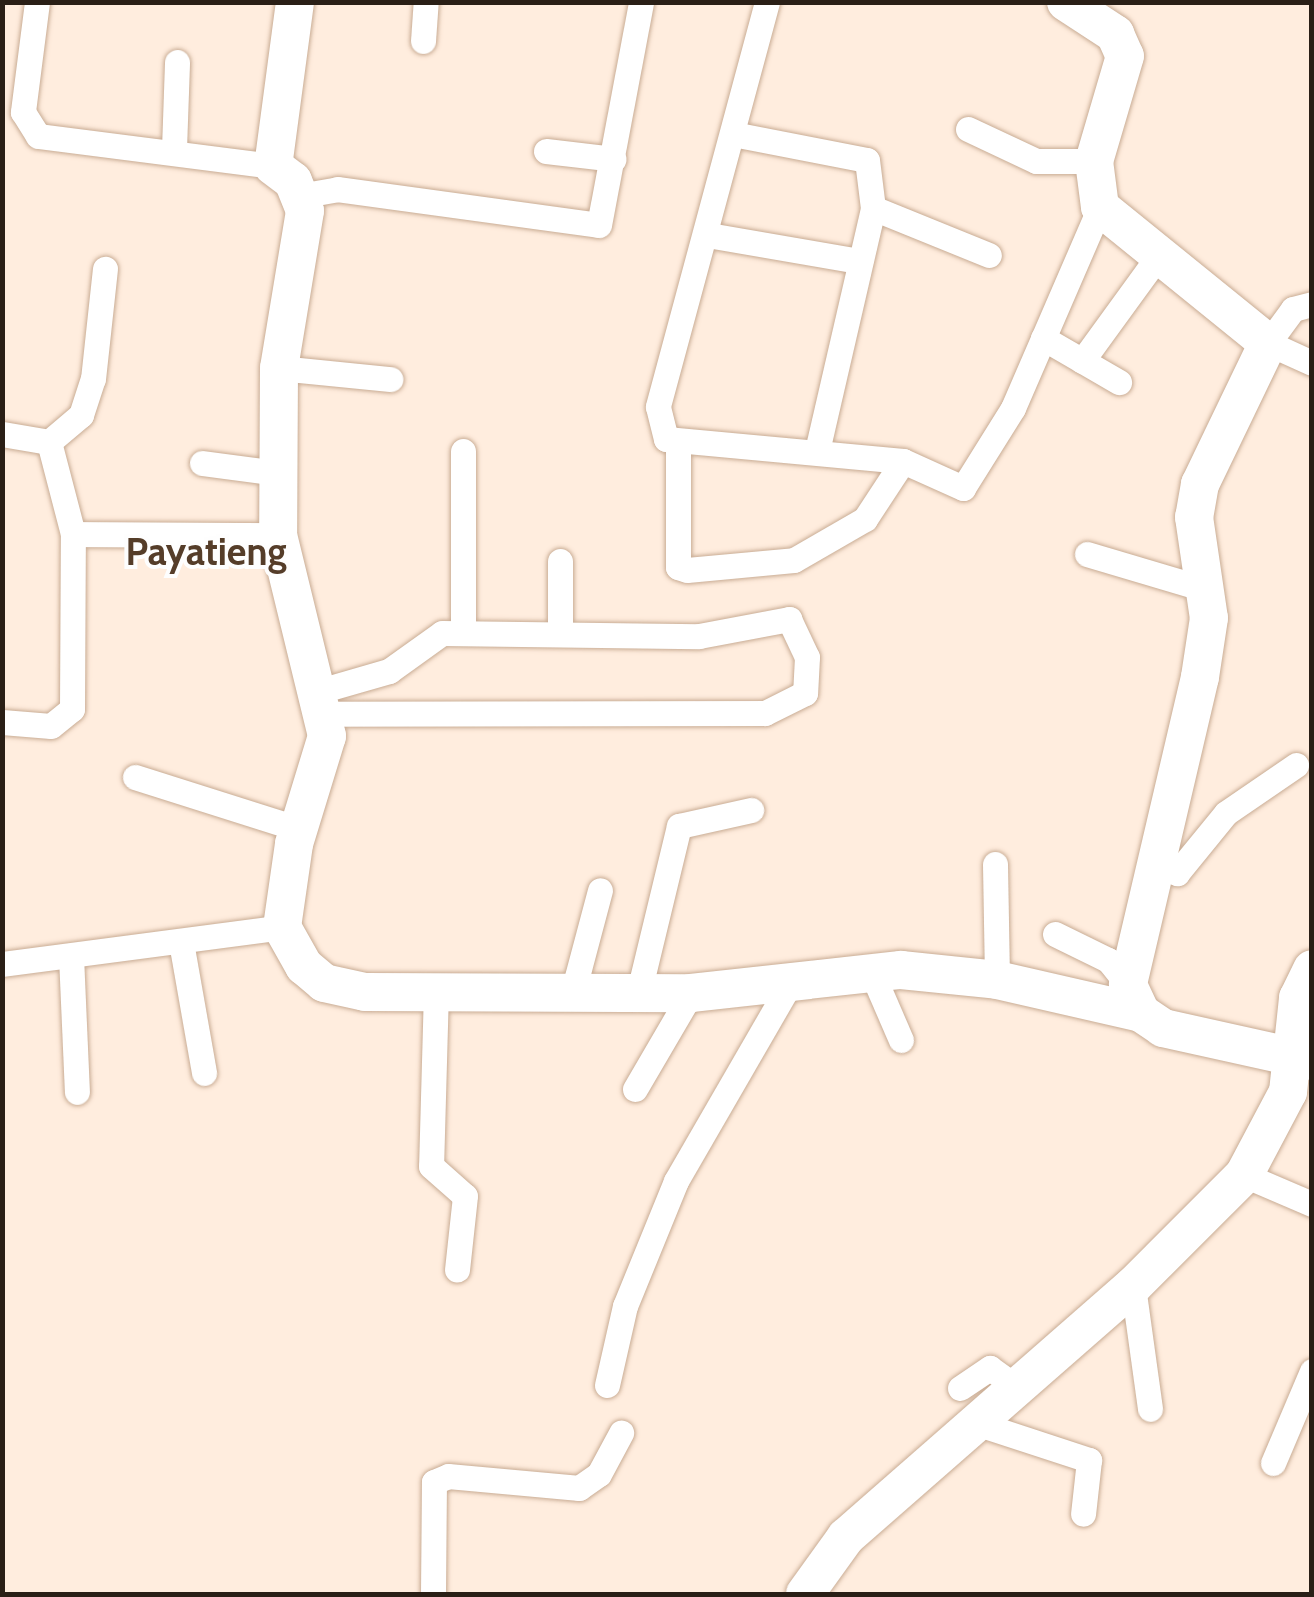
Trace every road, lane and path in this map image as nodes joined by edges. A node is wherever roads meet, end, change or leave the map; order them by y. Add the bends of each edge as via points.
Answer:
1 (37, 2) edge
2 (295, 2) edge
3 (426, 2) edge
4 (640, 2) edge
5 (767, 2) edge
6 (1066, 2) edge
7 (424, 41) dead end
8 (15, 55) edge
9 (178, 62) dead end
10 (968, 129) dead end
11 (738, 134) junction
12 (174, 149) junction
13 (546, 151) dead end
14 (614, 159) junction
15 (1094, 161) junction
16 (272, 166) junction
17 (299, 196) junction
18 (873, 208) junction
19 (1100, 208) junction
20 (708, 235) junction
21 (989, 254) dead end
22 (1158, 254) junction
23 (859, 261) junction
24 (106, 269) dead end
25 (1312, 304) edge
26 (1043, 338) junction
27 (1268, 343) junction
28 (1082, 361) junction
29 (1312, 363) edge
30 (280, 368) junction
31 (390, 378) dead end
32 (1119, 382) dead end
33 (2, 434) edge
34 (49, 442) junction
35 (678, 442) junction
36 (463, 451) dead end
37 (816, 451) junction
38 (903, 461) junction
39 (202, 463) dead end
40 (278, 473) junction
41 (73, 534) junction
42 (278, 534) junction
43 (1088, 554) dead end
44 (560, 561) dead end
45 (1208, 590) junction
46 (463, 632) junction
47 (560, 633) junction
48 (325, 702) junction
49 (2, 722) edge
50 (1296, 765) dead end
51 (136, 776) dead end
52 (751, 810) dead end
53 (299, 829) junction
54 (1156, 862) junction
55 (995, 864) dead end
56 (600, 890) dead end
57 (282, 927) junction
58 (1055, 934) dead end
59 (182, 942) junction
60 (71, 956) junction
61 (2, 964) edge
62 (1312, 969) edge
63 (872, 973) junction
64 (997, 980) junction
65 (640, 987) junction
66 (788, 987) junction
67 (574, 988) junction
68 (436, 990) junction
69 (691, 993) junction
70 (1135, 999) junction
71 (901, 1040) dead end
72 (1291, 1056) edge
73 (204, 1073) dead end
74 (634, 1089) dead end
75 (77, 1092) dead end
76 (1244, 1176) junction
77 (1312, 1204) edge
78 (456, 1270) dead end
79 (1133, 1286) junction
80 (1312, 1371) edge
81 (1014, 1383) junction
82 (607, 1385) dead end
83 (960, 1388) dead end
84 (1150, 1409) dead end
85 (979, 1424) junction
86 (621, 1433) dead end
87 (1274, 1463) dead end
88 (1083, 1514) dead end
89 (433, 1594) edge
90 (805, 1594) edge

1 - 8 street
2 - 16 street
3 - 7 street
4 - 14 street
5 - 11 street
6 - 15 street via 1116,34 1125,56
8 - 12 street via 23,112 38,136
9 - 12 street
10 - 15 street via 1036,162
11 - 18 street via 867,160
11 - 20 street
12 - 16 street
13 - 14 street
14 - 17 street via 604,215 592,227 337,189
15 - 19 street
16 - 17 street
17 - 30 street via 302,243
18 - 21 street
18 - 23 street
19 - 22 street
19 - 26 street
20 - 23 street
20 - 35 street via 658,408 666,439
22 - 27 street
22 - 28 street
23 - 37 street
24 - 34 street via 93,379 82,415
25 - 27 street via 1293,309
26 - 28 street
26 - 38 street via 963,488
27 - 29 street
27 - 45 street via 1200,484 1194,517
28 - 32 street
30 - 31 street
30 - 40 street
33 - 34 street
34 - 41 street
35 - 37 street
35 - 38 street via 678,567 686,570 794,560 865,519
36 - 46 street
37 - 38 street
39 - 40 street
40 - 42 street
41 - 42 street
41 - 49 street via 72,709 51,726
42 - 48 street
43 - 45 street
44 - 47 street
45 - 54 street via 1200,676
46 - 47 street
46 - 48 street via 430,637 389,671
47 - 48 street via 718,635 789,619 806,656 805,694 765,714 699,717
48 - 53 street via 324,760
50 - 54 street via 1226,813 1177,872
51 - 53 street
52 - 65 street via 679,826
53 - 57 street
54 - 70 street
55 - 64 street
56 - 67 street
57 - 59 street
57 - 68 street via 324,983
58 - 70 street via 1108,960
59 - 60 street
59 - 73 street
60 - 61 street
60 - 75 street
62 - 72 street via 1298,998
63 - 64 street
63 - 66 street
63 - 71 street
64 - 70 street
65 - 67 street
65 - 69 street
66 - 69 street
66 - 82 street via 676,1181 625,1306
67 - 68 street
68 - 78 street via 431,1166 465,1196
69 - 74 street
70 - 72 street via 1163,1028
72 - 76 street
76 - 77 street
76 - 79 street
79 - 81 street
79 - 84 street
80 - 87 street
81 - 83 street via 983,1370
81 - 85 street
85 - 88 street via 1089,1460
85 - 90 street via 846,1536
86 - 89 street via 599,1474 578,1488 448,1476 434,1482

